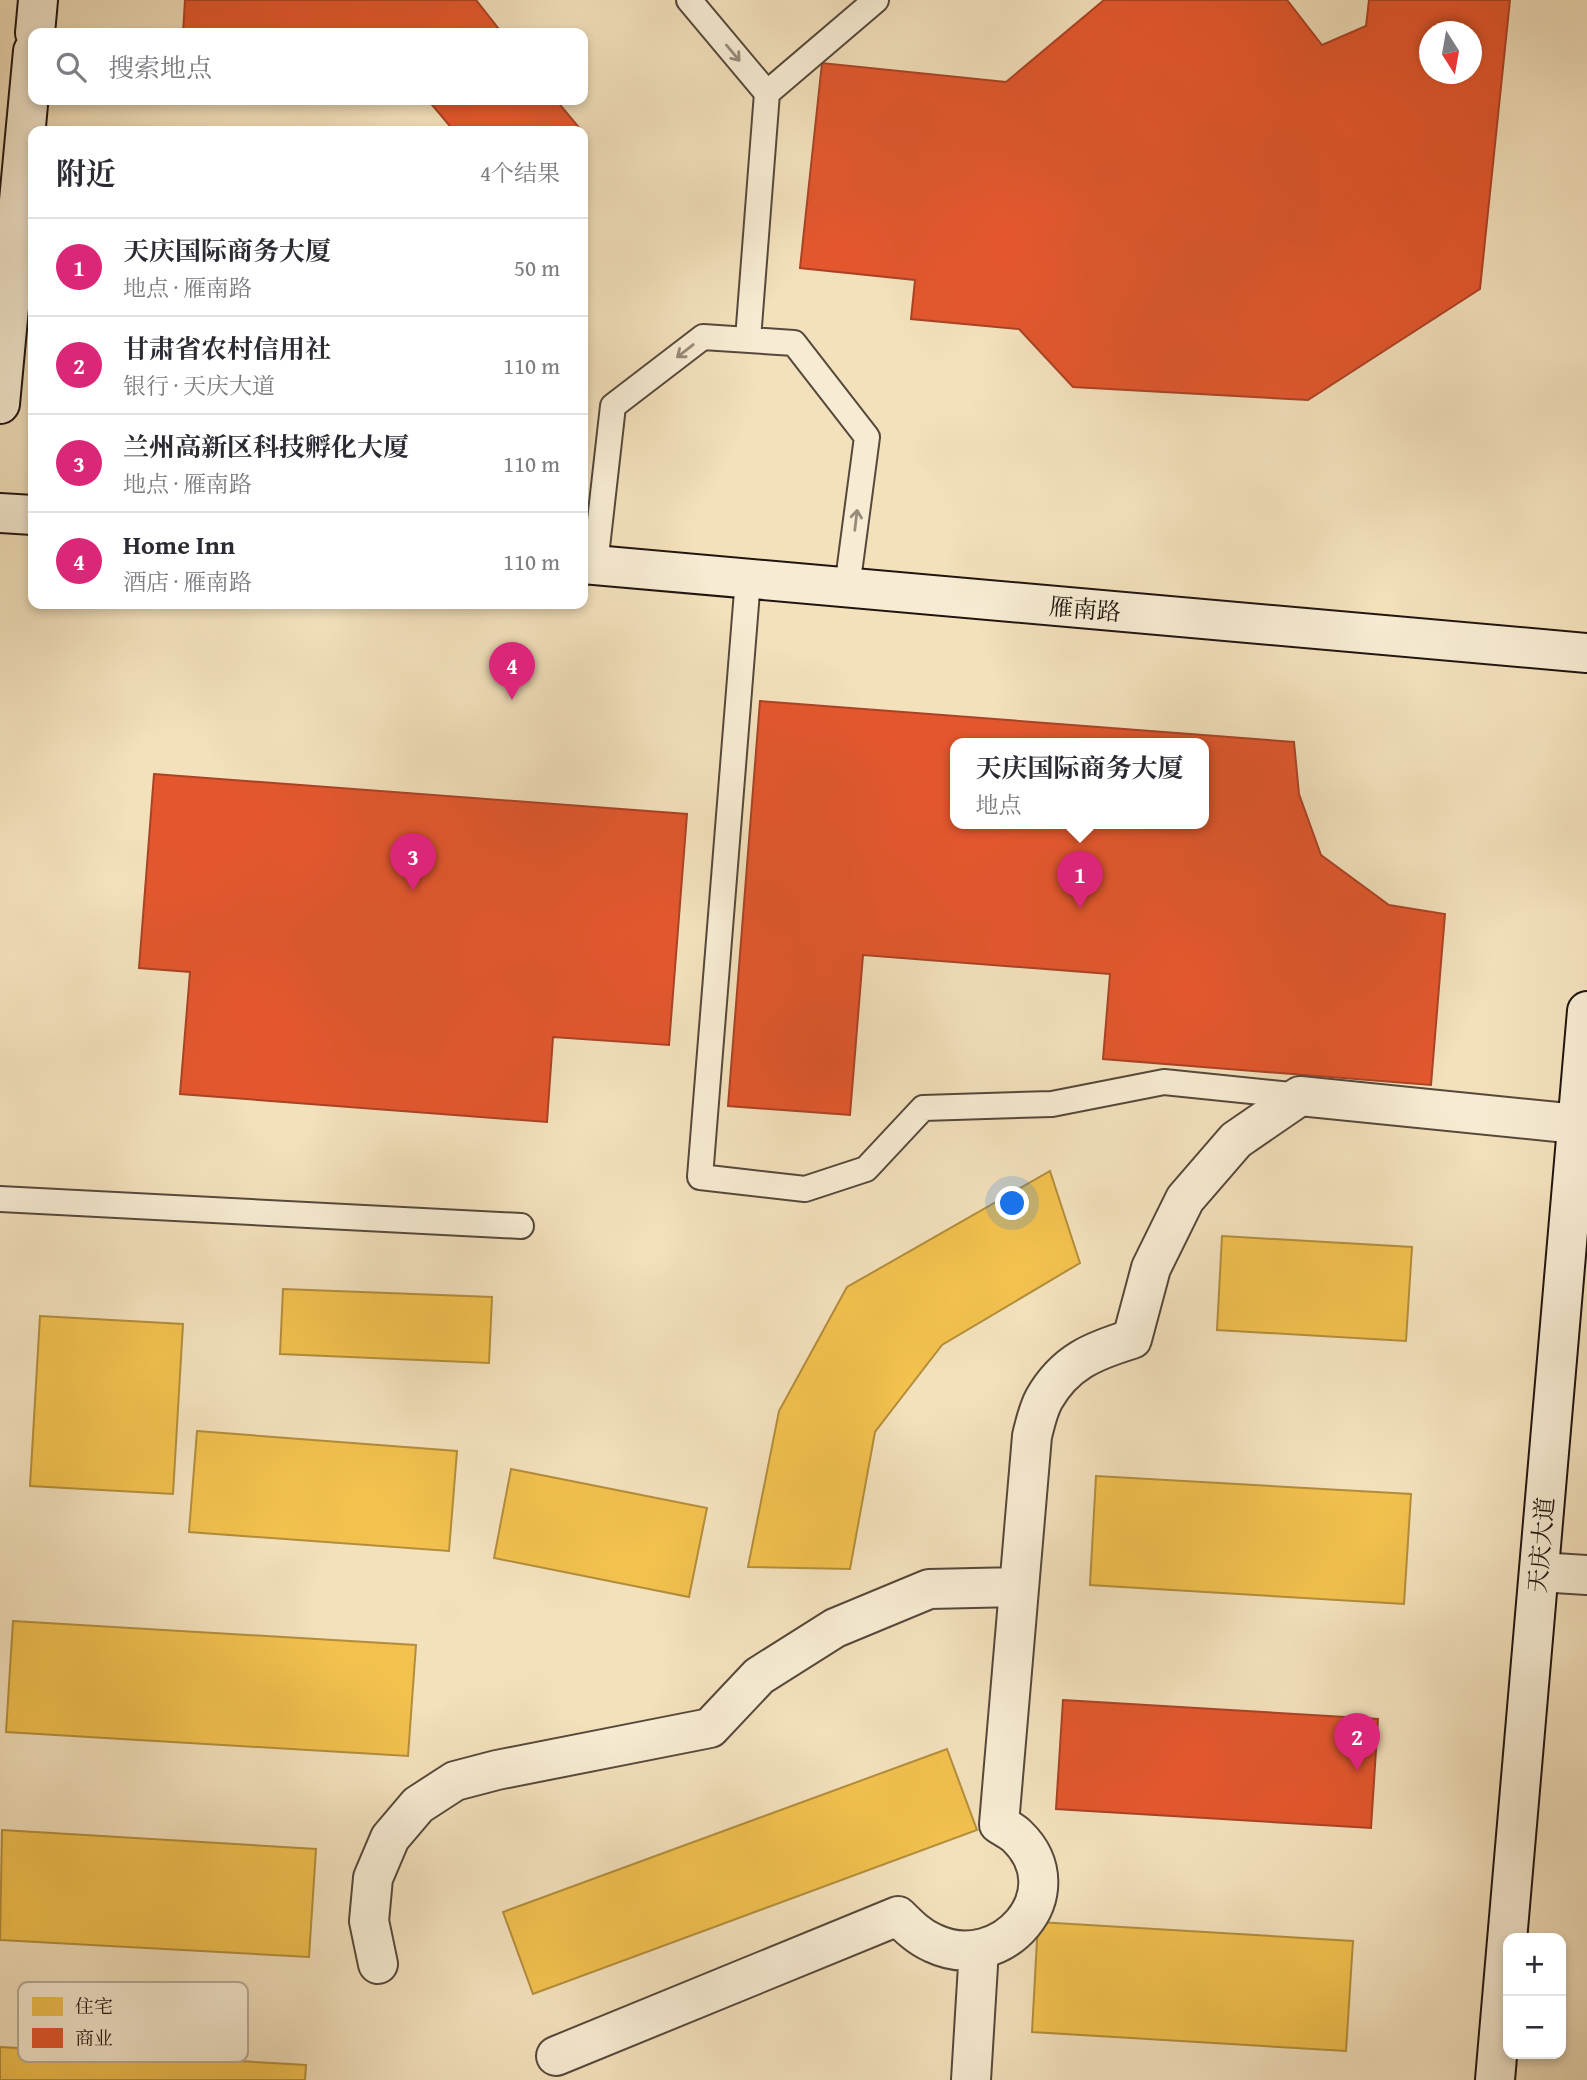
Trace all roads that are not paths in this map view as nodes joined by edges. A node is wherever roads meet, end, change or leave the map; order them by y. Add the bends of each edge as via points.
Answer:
1 (38, 0) edge
2 (689, 0) edge
3 (876, 0) edge
4 (35, 28) edge
5 (767, 93) junction
6 (28, 104) edge
7 (748, 339) junction
8 (0, 404) edge
9 (0, 513) edge
10 (28, 516) edge
11 (589, 565) edge
12 (748, 579) junction
13 (847, 588) junction
14 (1587, 653) edge
15 (1587, 1011) edge
16 (1300, 1096) junction
17 (1577, 1124) junction
18 (0, 1199) edge
19 (521, 1226) dead end
20 (1539, 1572) junction
21 (1587, 1575) edge
22 (1019, 1587) junction
23 (979, 1949) junction
24 (378, 1964) dead end
25 (556, 2056) dead end
26 (971, 2080) edge
27 (1495, 2080) edge

1 - 4 street
2 -> 5 lane
3 - 5 lane
5 - 7 lane
6 - 8 street
7 -> 11 lane via 703,337 613,406
13 -> 7 lane via 867,437 794,343
9 - 10 street
11 - 12 street, 雁南路
12 - 13 street, 雁南路
12 - 16 lane via 700,1177 805,1189 866,1169 923,1108 1052,1104 1164,1082
13 - 14 street, 雁南路
15 - 17 street, 天庆大道
16 - 17 street
16 - 22 street via 1236,1140 1185,1199 1151,1268 1132,1339 1096,1350 1065,1371 1043,1401 1032,1436
17 - 20 street, 天庆大道
18 - 19 lane
20 - 21 street
20 - 27 street, 天庆大道
22 - 23 street via 999,1824 1017,1835 1030,1853 1037,1872 1037,1894 1017,1931 1000,1943
22 - 24 street via 929,1589 835,1628 759,1675 710,1728 455,1781 418,1805 390,1838 373,1878 369,1921
23 - 25 street via 934,1944 898,1916
23 - 26 street

